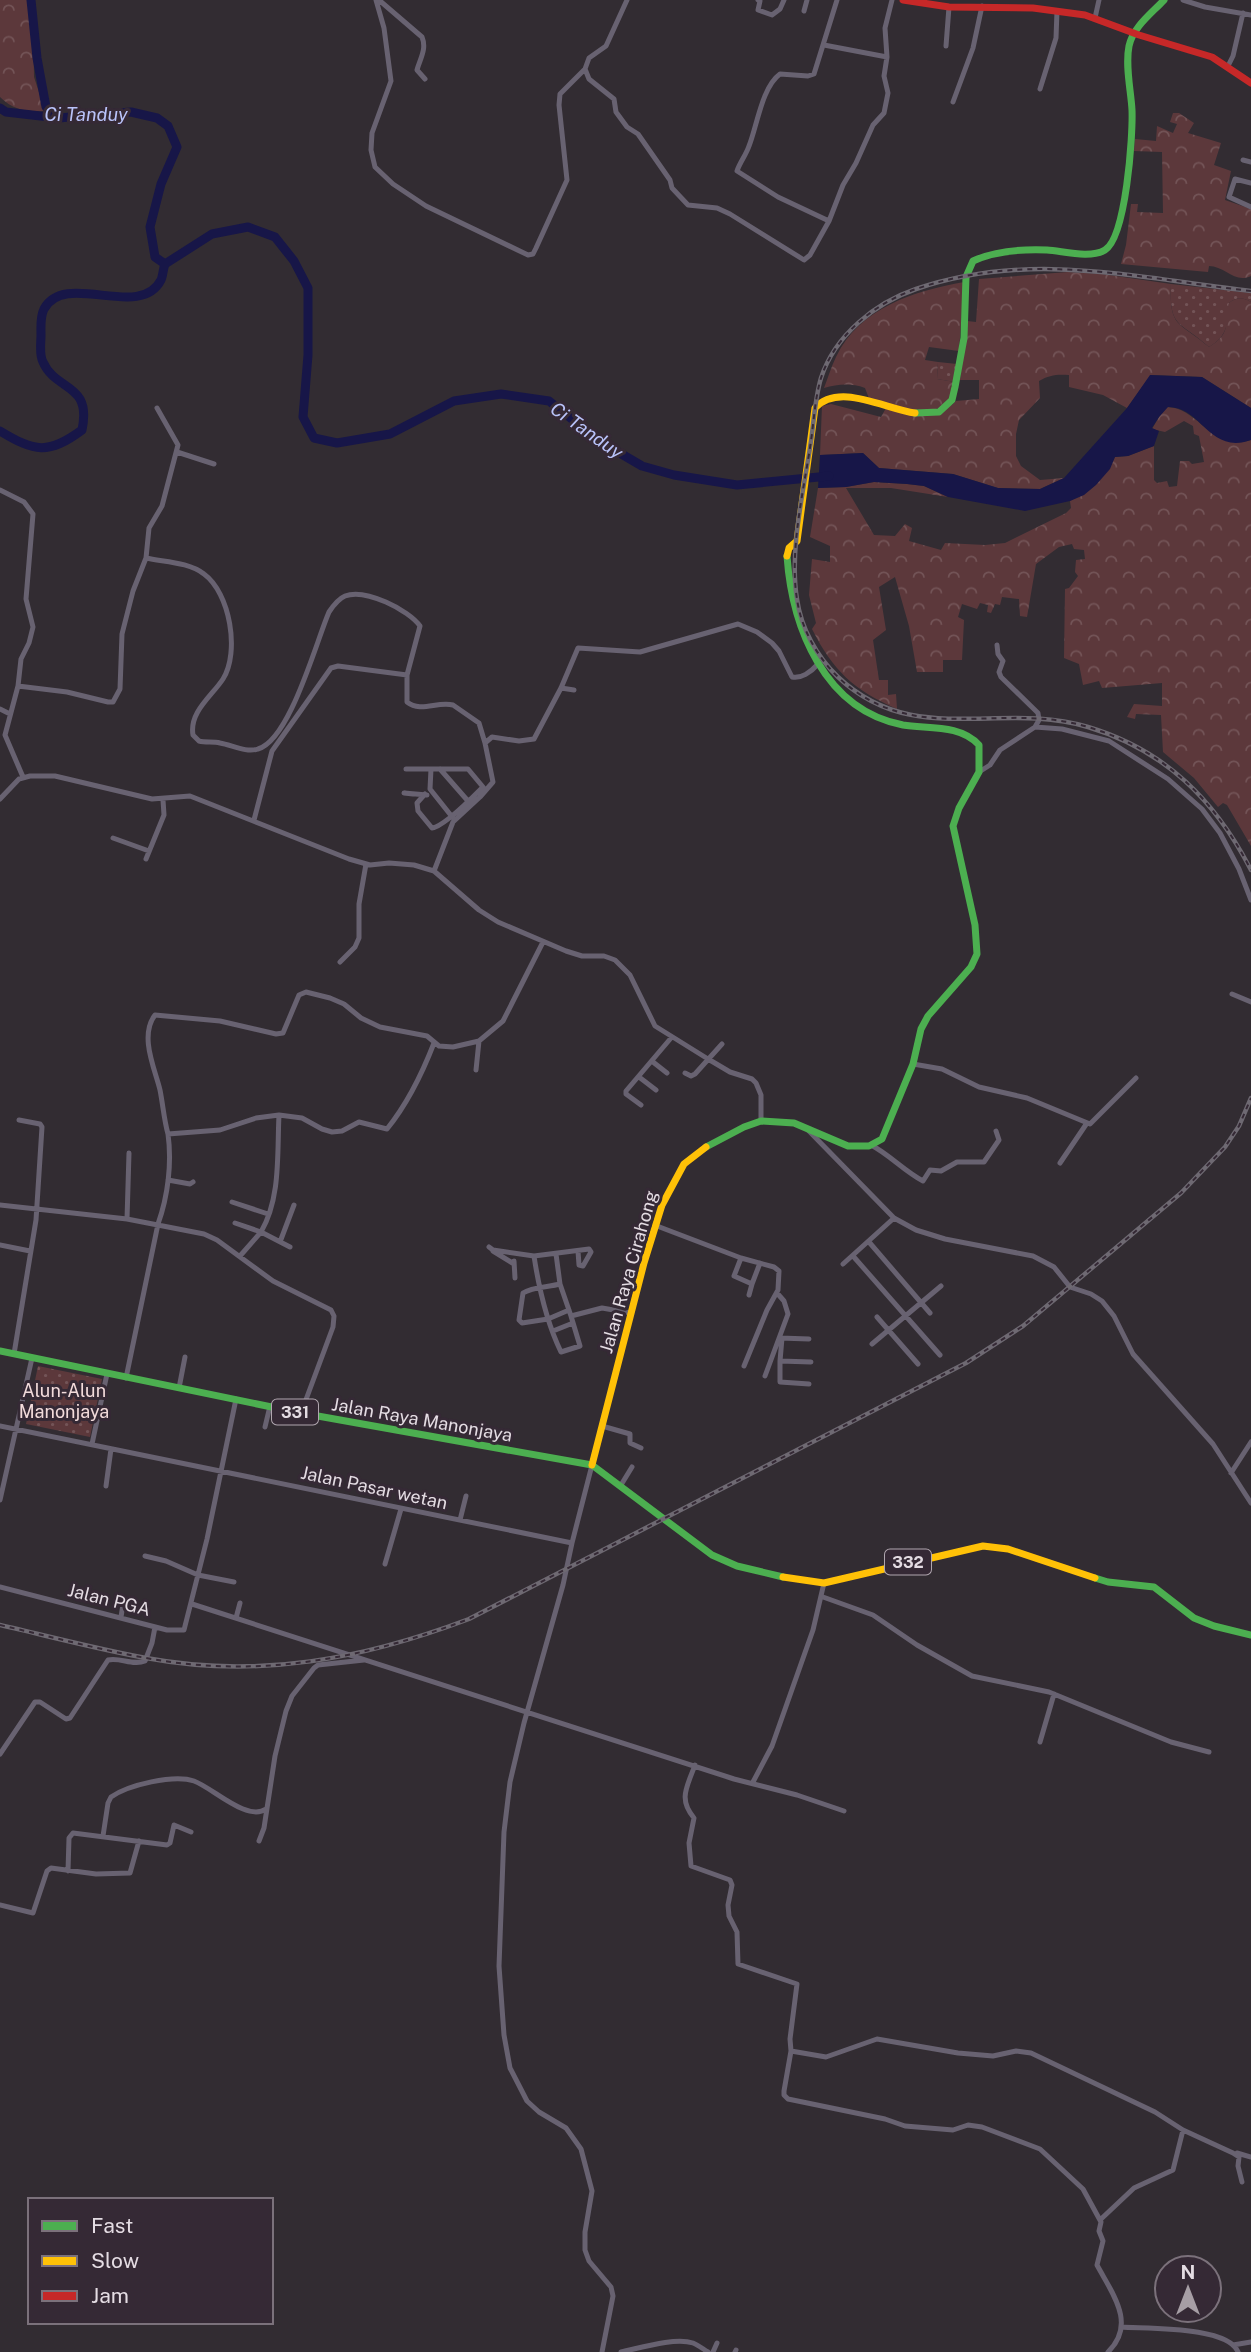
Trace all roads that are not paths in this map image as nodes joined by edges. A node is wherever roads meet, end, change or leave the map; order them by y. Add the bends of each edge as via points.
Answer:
1 (377, 0) edge
2 (628, 0) edge
3 (758, 0) edge
4 (784, 0) edge
5 (807, 0) edge
6 (837, 0) edge
7 (892, 0) edge
8 (903, 0) edge
9 (1099, 0) edge
10 (1164, 0) edge
11 (1183, 0) edge
12 (982, 6) junction
13 (949, 7) junction
14 (804, 11) dead end
15 (1057, 11) junction
16 (1243, 13) junction
17 (1251, 15) edge
18 (1095, 18) junction
19 (1133, 33) junction
20 (824, 45) junction
21 (946, 46) dead end
22 (887, 57) junction
23 (1228, 66) junction
24 (585, 69) junction
25 (425, 79) dead end
26 (1251, 83) edge
27 (1040, 89) dead end
28 (953, 102) dead end
29 (1243, 160) dead end
30 (1251, 162) edge
31 (1251, 183) edge
32 (1251, 207) edge
33 (829, 221) junction
34 (157, 408) dead end
35 (177, 452) junction
36 (214, 464) dead end
37 (0, 491) edge
38 (146, 558) junction
39 (997, 645) dead end
40 (817, 665) junction
41 (407, 675) junction
42 (18, 686) junction
43 (561, 688) junction
44 (574, 690) dead end
45 (0, 709) edge
46 (10, 714) junction
47 (1035, 727) junction
48 (268, 743) junction
49 (485, 743) junction
50 (272, 751) junction
51 (406, 769) dead end
52 (431, 769) junction
53 (440, 769) junction
54 (979, 772) junction
55 (23, 777) junction
56 (413, 793) dead end
57 (425, 794) junction
58 (434, 795) junction
59 (0, 799) edge
60 (163, 800) junction
61 (468, 801) junction
62 (452, 819) junction
63 (254, 820) junction
64 (113, 838) dead end
65 (149, 851) junction
66 (146, 859) dead end
67 (366, 864) junction
68 (434, 871) junction
69 (1251, 900) edge
70 (543, 942) junction
71 (340, 962) dead end
72 (1232, 993) dead end
73 (1251, 1002) edge
74 (671, 1038) junction
75 (479, 1041) junction
76 (434, 1042) junction
77 (722, 1044) dead end
78 (708, 1059) junction
79 (653, 1062) junction
80 (913, 1064) junction
81 (476, 1070) dead end
82 (667, 1073) dead end
83 (685, 1073) dead end
84 (639, 1077) junction
85 (1136, 1078) dead end
86 (656, 1090) dead end
87 (641, 1105) dead end
88 (279, 1115) junction
89 (19, 1120) dead end
90 (761, 1121) junction
91 (1087, 1124) junction
92 (807, 1128) junction
93 (996, 1131) dead end
94 (168, 1134) junction
95 (872, 1144) junction
96 (129, 1153) dead end
97 (1060, 1163) dead end
98 (168, 1180) junction
99 (193, 1182) dead end
100 (232, 1202) dead end
101 (0, 1205) edge
102 (294, 1205) dead end
103 (37, 1209) junction
104 (268, 1214) junction
105 (894, 1218) junction
106 (127, 1219) junction
107 (236, 1223) dead end
108 (158, 1224) junction
109 (657, 1226) junction
110 (261, 1232) junction
111 (281, 1242) junction
112 (869, 1242) junction
113 (0, 1245) edge
114 (290, 1247) dead end
115 (30, 1251) junction
116 (578, 1251) dead end
117 (556, 1254) junction
118 (515, 1255) junction
119 (853, 1255) junction
120 (240, 1256) junction
121 (534, 1256) junction
122 (741, 1258) junction
123 (760, 1263) junction
124 (514, 1264) junction
125 (842, 1264) dead end
126 (514, 1278) dead end
127 (560, 1284) junction
128 (752, 1284) junction
129 (941, 1286) dead end
130 (539, 1289) junction
131 (574, 1292) dead end
132 (777, 1293) junction
133 (564, 1295) junction
134 (750, 1295) dead end
135 (921, 1302) junction
136 (631, 1313) junction
137 (930, 1313) dead end
138 (905, 1316) junction
139 (571, 1317) junction
140 (877, 1317) dead end
141 (548, 1319) junction
142 (553, 1331) junction
143 (888, 1331) junction
144 (781, 1338) junction
145 (809, 1339) dead end
146 (872, 1345) dead end
147 (0, 1352) edge
148 (14, 1354) junction
149 (940, 1355) dead end
150 (185, 1357) dead end
151 (32, 1358) junction
152 (780, 1362) junction
153 (810, 1362) dead end
154 (918, 1364) dead end
155 (744, 1366) dead end
156 (107, 1374) junction
157 (765, 1376) dead end
158 (126, 1378) junction
159 (809, 1384) dead end
160 (179, 1388) junction
161 (236, 1399) junction
162 (270, 1406) junction
163 (301, 1413) junction
164 (0, 1426) edge
165 (602, 1426) junction
166 (265, 1427) dead end
167 (16, 1430) junction
168 (1251, 1442) edge
169 (92, 1444) junction
170 (641, 1448) dead end
171 (111, 1450) junction
172 (592, 1465) junction
173 (632, 1467) dead end
174 (220, 1471) junction
175 (1231, 1473) junction
176 (621, 1485) junction
177 (106, 1486) dead end
178 (466, 1496) dead end
179 (0, 1500) edge
180 (1251, 1503) edge
181 (401, 1509) junction
182 (460, 1520) junction
183 (572, 1543) junction
184 (145, 1556) dead end
185 (386, 1564) dead end
186 (198, 1575) junction
187 (234, 1583) dead end
188 (824, 1583) junction
189 (0, 1587) edge
190 (823, 1597) junction
191 (124, 1598) dead end
192 (240, 1602) dead end
193 (192, 1604) junction
194 (121, 1617) junction
195 (236, 1618) junction
196 (155, 1627) junction
197 (1251, 1635) edge
198 (367, 1660) junction
199 (1054, 1694) junction
200 (528, 1711) junction
201 (1040, 1742) dead end
202 (1209, 1752) dead end
203 (0, 1754) edge
204 (695, 1765) junction
205 (753, 1782) junction
206 (266, 1809) junction
207 (844, 1811) dead end
208 (191, 1832) dead end
209 (103, 1836) junction
210 (139, 1841) junction
211 (259, 1841) dead end
212 (68, 1871) junction
213 (0, 1905) edge
214 (791, 2051) junction
215 (1183, 2130) junction
216 (1233, 2153) junction
217 (1251, 2157) edge
218 (1242, 2182) dead end
219 (1100, 2220) junction
220 (1121, 2327) junction
221 (1251, 2342) edge
222 (717, 2343) dead end
223 (1233, 2345) junction
224 (602, 2352) edge
225 (621, 2352) edge
226 (710, 2352) edge
227 (1108, 2352) edge
228 (1238, 2352) edge

1 - 24 street via 391,81 372,133 375,167 426,206 528,255 533,254 567,180 560,94
1 - 25 street via 422,37 424,51 417,70
2 - 24 street via 606,46 589,58
3 - 4 street via 758,10 772,15
5 - 14 street
6 - 20 street
7 - 22 street via 885,29
8 - 13 street
9 - 18 street
10 - 19 street
11 - 16 street
12 - 13 street
12 - 15 street
12 - 28 street via 974,45
13 - 21 street
15 - 18 street
15 - 27 street via 1056,38
16 - 17 street
16 - 23 street
18 - 19 street
19 - 23 street
19 - 40 street via 1128,49 1131,151 1122,220 1106,250 1094,254 1020,250 974,261 966,277 964,338 952,400 939,412 906,411 844,397 824,399 815,408 797,541 787,554 791,601
20 - 22 street
20 - 33 street via 812,75 780,74 775,78 737,171
22 - 33 street via 884,113 873,125
23 - 26 street
24 - 33 street via 589,79 614,99 616,112 638,134 688,205 730,214 804,260
29 - 30 street
31 - 32 street via 1235,179 1229,197
34 - 35 street via 176,441
35 - 36 street
35 - 38 street via 162,506 149,527
37 - 42 street via 24,502 33,514 26,598 33,627 21,659
38 - 42 street via 122,634 120,689 113,702
38 - 48 street via 204,574 227,611 232,653 223,678 194,722 195,739 251,750
39 - 47 street via 1003,661 1002,679 1038,713
40 - 43 street via 811,672 792,677 772,643 738,624 640,652 580,647
40 - 54 street via 840,691 880,717 972,736 979,745
41 - 48 street via 420,626 415,618 360,594 345,596 329,612 296,701
41 - 49 street via 409,704 421,708 453,705 479,723
41 - 50 street via 331,668
42 - 46 street
43 - 44 street
43 - 49 street via 534,739 492,737
45 - 46 street
46 - 55 street via 5,735
47 - 54 street via 1000,750
47 - 69 street via 1109,741 1168,779 1202,809 1220,833
48 - 50 street
49 - 62 street via 493,782
50 - 63 street
51 - 52 street
52 - 53 street
52 - 58 street
53 - 61 street
53 - 61 street via 474,773 483,787
54 - 80 street via 953,826 977,954 924,1022
55 - 59 street
55 - 60 street via 55,776
56 - 57 street via 404,793
57 - 58 street
57 - 62 street via 417,809 432,828
58 - 62 street
60 - 63 street via 190,796
60 - 65 street via 164,815
61 - 62 street
62 - 68 street
63 - 67 street
64 - 65 street
65 - 66 street
67 - 68 street via 406,864
67 - 71 street via 359,938
68 - 70 street via 488,916
70 - 74 street via 582,956 615,960 630,975 655,1026
70 - 75 street via 503,1021
72 - 73 street
74 - 78 street
74 - 79 street
75 - 76 street via 447,1048
75 - 81 street
76 - 88 street via 412,1093 387,1129 359,1122 332,1132 302,1118
76 - 94 street via 427,1036 380,1027 344,1004 306,992 299,995 284,1033 159,1014 152,1019 150,1056
77 - 78 street
78 - 83 street via 692,1075
78 - 90 street via 756,1083
79 - 82 street
79 - 84 street
80 - 91 street via 943,1069 979,1087 1027,1098
80 - 95 street via 884,1135
84 - 86 street
84 - 87 street via 626,1093
85 - 91 street
88 - 94 street via 220,1130
88 - 104 street via 274,1196
89 - 103 street via 42,1126
90 - 92 street, Jalan Raya Cirahong
90 - 109 street, Jalan Raya Cirahong via 702,1149 684,1164 662,1205
91 - 97 street
92 - 95 street, Jalan Raya Cirahong via 848,1146
92 - 105 street
93 - 95 street via 999,1140 985,1161 957,1162 941,1171 930,1170 923,1181
94 - 98 street
96 - 106 street
98 - 99 street
98 - 108 street
100 - 104 street
101 - 103 street
102 - 111 street
103 - 106 street
103 - 115 street
104 - 110 street
105 - 112 street
105 - 175 street via 945,1240 1033,1256 1054,1266 1070,1287 1102,1301 1133,1354 1213,1444
106 - 108 street
107 - 110 street
108 - 120 street via 204,1234
108 - 158 street
109 - 122 street
109 - 136 street, Jalan Raya Cirahong
110 - 111 street
110 - 120 street
111 - 114 street
112 - 119 street
112 - 135 street
113 - 115 street
115 - 148 street
116 - 117 street
117 - 121 street
117 - 127 street
118 - 121 street
118 - 124 street
118 - 124 street via 491,1249
119 - 125 street
119 - 138 street
120 - 163 street via 334,1316
121 - 130 street
122 - 123 street
122 - 128 street via 734,1276
123 - 128 street
123 - 132 street via 779,1271
124 - 126 street
127 - 130 street
127 - 133 street
128 - 134 street
129 - 135 street
130 - 141 street
130 - 141 street via 523,1293 519,1321
131 - 133 street
132 - 144 street via 788,1310
132 - 155 street
133 - 139 street
135 - 137 street
135 - 138 street
136 - 139 street via 602,1308
136 - 165 street, Jalan Raya Cirahong
138 - 143 street
138 - 149 street
139 - 141 street
139 - 142 street
139 - 142 street via 580,1346 562,1352
140 - 143 street
141 - 142 street
143 - 146 street
143 - 154 street
144 - 145 street
144 - 152 street
144 - 157 street
147 - 148 street, Jalan Raya Manonjaya / 331
148 - 151 street, Jalan Raya Manonjaya / 331
150 - 160 street
151 - 156 street, Jalan Raya Manonjaya / 331
151 - 167 street
152 - 153 street
152 - 159 street via 780,1382
156 - 158 street, Jalan Raya Manonjaya / 331
156 - 169 street
158 - 160 street, Jalan Raya Manonjaya / 331
160 - 161 street, Jalan Raya Manonjaya / 331
161 - 162 street, Jalan Raya Manonjaya / 331
161 - 174 street
162 - 163 street, Jalan Raya Manonjaya / 331
162 - 166 street
163 - 172 street, Jalan Raya Manonjaya / 331
164 - 167 street, Jalan Pasar wetan
165 - 170 street via 630,1434 629,1442
165 - 172 street, Jalan Raya Cirahong
167 - 169 street, Jalan Pasar wetan
167 - 179 street
168 - 175 street
169 - 171 street, Jalan Pasar wetan
171 - 174 street, Jalan Pasar wetan
171 - 177 street
172 - 176 street, 332
172 - 183 street
173 - 176 street
174 - 181 street, Jalan Pasar wetan
174 - 186 street
175 - 180 street
176 - 188 street, 332 via 720,1559 781,1577
178 - 182 street
181 - 182 street, Jalan Pasar wetan
181 - 185 street
182 - 183 street, Jalan Pasar wetan
183 - 200 street
184 - 186 street
186 - 187 street
186 - 193 street
188 - 190 street
188 - 197 street, 332 via 969,1548 1008,1549 1108,1582 1154,1587 1194,1618
189 - 194 street, Jalan PGA
190 - 199 street via 873,1615 972,1676
190 - 205 street via 772,1746
191 - 194 street
192 - 195 street
193 - 195 street
193 - 196 street, Jalan PGA via 184,1630
194 - 196 street, Jalan PGA
195 - 198 street
196 - 203 street via 145,1661 108,1660 70,1718 35,1702
198 - 200 street
198 - 206 street via 318,1665 292,1696
199 - 201 street
199 - 202 street via 1171,1742
200 - 204 street
200 - 224 street via 510,1782 504,1832 499,1952 504,2035 510,2068 527,2101 566,2128 584,2160 592,2192 585,2250 613,2296
204 - 205 street
204 - 214 street via 684,1801 695,1824 689,1843 691,1866 733,1885 728,1905 737,1932 737,1964 797,1984
205 - 207 street
206 - 209 street via 250,1812 193,1780 159,1780 111,1797
206 - 211 street
208 - 210 street via 174,1825 169,1845
209 - 210 street
209 - 212 street via 71,1835
210 - 212 street via 131,1873
212 - 213 street via 48,1870 33,1913
214 - 215 street via 826,2057 877,2039 978,2055 1024,2051 1155,2112
214 - 219 street via 784,2091 788,2099 905,2126 982,2127 1052,2159 1083,2189
215 - 216 street
215 - 219 street via 1172,2170 1134,2188
216 - 217 street
216 - 218 street via 1239,2157
219 - 220 street via 1103,2241 1097,2265 1115,2294
220 - 223 street via 1196,2332
220 - 227 street via 1121,2337
221 - 223 street
222 - 226 street
223 - 228 street
225 - 226 street via 678,2342 694,2343

